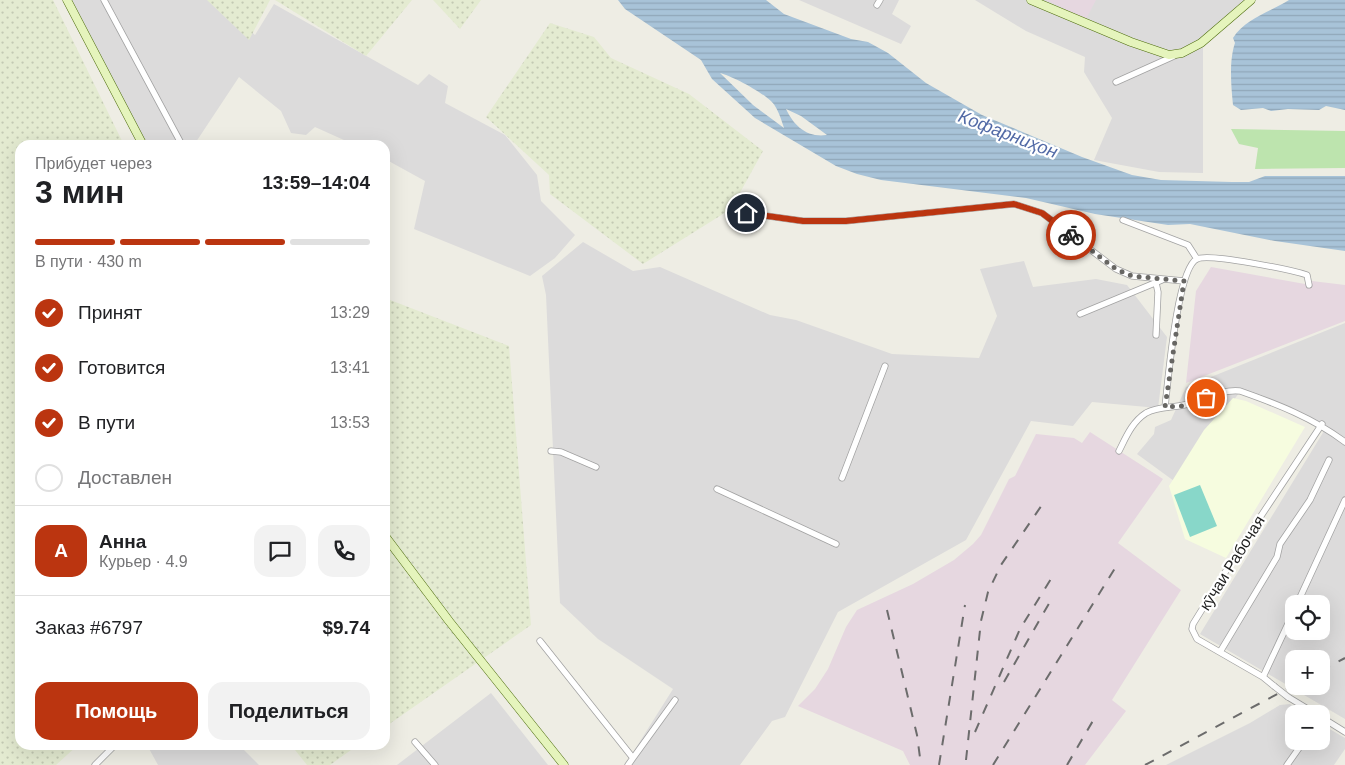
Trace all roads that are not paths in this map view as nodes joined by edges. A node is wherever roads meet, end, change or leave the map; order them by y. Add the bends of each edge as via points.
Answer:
1 (67, 0) edge
2 (104, 0) edge
3 (1031, 0) edge
4 (1251, 0) edge
5 (1176, 55) junction
6 (1116, 82) dead end
7 (140, 140) edge
8 (179, 140) edge
9 (746, 213) dead end
10 (1123, 220) dead end
11 (1197, 259) junction
12 (1164, 279) junction
13 (1184, 281) junction
14 (1156, 283) junction
15 (1309, 285) dead end
16 (1080, 314) dead end
17 (1156, 334) dead end
18 (885, 366) dead end
19 (1165, 407) junction
20 (1322, 424) junction
21 (1345, 442) edge
22 (1118, 450) dead end
23 (551, 451) dead end
24 (1329, 460) dead end
25 (596, 467) dead end
26 (842, 478) dead end
27 (717, 489) dead end
28 (1345, 500) edge
29 (390, 543) edge
30 (836, 544) dead end
31 (1301, 595) edge
32 (1285, 630) edge
33 (540, 641) dead end
34 (1220, 652) junction
35 (1263, 677) junction
36 (675, 700) dead end
37 (1301, 705) edge
38 (1330, 723) edge
39 (1345, 732) edge
40 (415, 742) dead end
41 (110, 750) edge
42 (1298, 750) edge
43 (633, 758) junction
44 (96, 765) edge
45 (435, 765) edge
46 (564, 765) edge
47 (628, 765) edge
48 (1288, 765) edge

1 - 7 main road
2 - 8 street
3 - 5 main road via 1160,53
4 - 5 main road via 1202,42
5 - 6 street
9 - 12 street via 803,221 846,221 1014,204 1042,213 1116,269 1132,276
10 - 11 street via 1188,244
11 - 13 street
11 - 15 street via 1216,258 1305,274
12 - 13 street
12 - 14 street
13 - 19 street
14 - 16 street
14 - 17 street
18 - 26 street
19 - 20 street via 1182,406 1223,391 1240,391
19 - 22 street via 1146,413 1137,420
20 - 21 street
20 - 34 street, кӯчаи Рабочая via 1193,624 1197,639
23 - 25 street
24 - 34 street via 1310,500 1280,544 1277,557
27 - 30 street
28 - 31 street
29 - 46 main road
32 - 35 street
33 - 43 street
34 - 35 street, кӯчаи Рабочая
35 - 37 street, кӯчаи Рабочая, bridge
36 - 43 street
38 - 39 street
40 - 45 street
41 - 44 street
42 - 48 street
43 - 47 street

